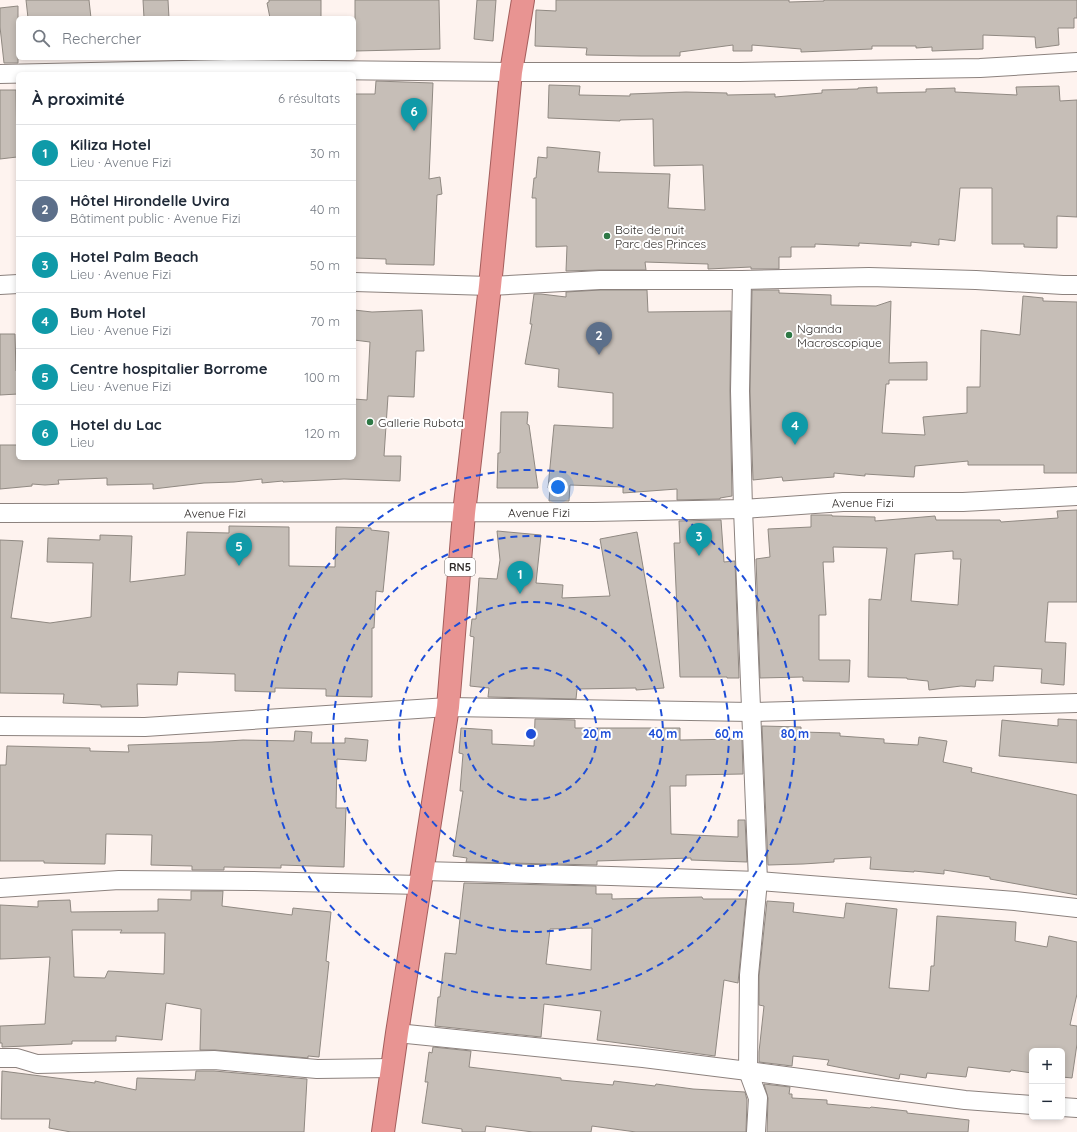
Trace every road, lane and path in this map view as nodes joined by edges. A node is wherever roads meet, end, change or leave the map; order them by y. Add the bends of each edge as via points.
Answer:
1 (523, 0) edge
2 (1077, 62) edge
3 (91, 72) edge
4 (511, 72) junction
5 (0, 74) edge
6 (16, 74) edge
7 (742, 280) junction
8 (356, 282) edge
9 (16, 284) edge
10 (0, 285) edge
11 (1077, 285) edge
12 (490, 286) junction
13 (1077, 496) edge
14 (743, 509) junction
15 (464, 512) junction
16 (0, 514) edge
17 (1077, 703) edge
18 (448, 707) junction
19 (751, 712) junction
20 (0, 726) edge
21 (421, 878) junction
22 (758, 881) junction
23 (0, 888) edge
24 (1077, 908) edge
25 (397, 1033) junction
26 (0, 1058) edge
27 (392, 1068) junction
28 (748, 1071) junction
29 (1029, 1105) edge
30 (1065, 1107) edge
31 (1077, 1108) edge
32 (383, 1132) edge
33 (756, 1132) edge

1 - 4 highway, RN5
2 - 4 street via 972,68
3 - 4 street via 228,69
4 - 12 highway, RN5
5 - 6 street
7 - 11 street via 869,277
7 - 12 street via 600,280
7 - 14 street via 740,391
8 - 12 street
9 - 10 street
12 - 15 highway, RN5
13 - 14 street, Avenue Fizi via 962,502 843,502
14 - 15 street, Avenue Fizi
14 - 19 street
15 - 16 street, Avenue Fizi
15 - 18 highway, RN5
17 - 19 street
18 - 19 street
18 - 20 street via 145,727
18 - 21 highway, RN5
19 - 22 street
21 - 22 street via 611,876
21 - 23 street via 119,880
21 - 25 highway, RN5
22 - 24 street
22 - 28 street via 749,975
25 - 27 highway, RN5
25 - 28 street
26 - 27 street via 17,1058 37,1064 214,1060 317,1068
27 - 32 highway, RN5
28 - 29 street via 965,1100
28 - 33 street via 758,1098
30 - 31 street

